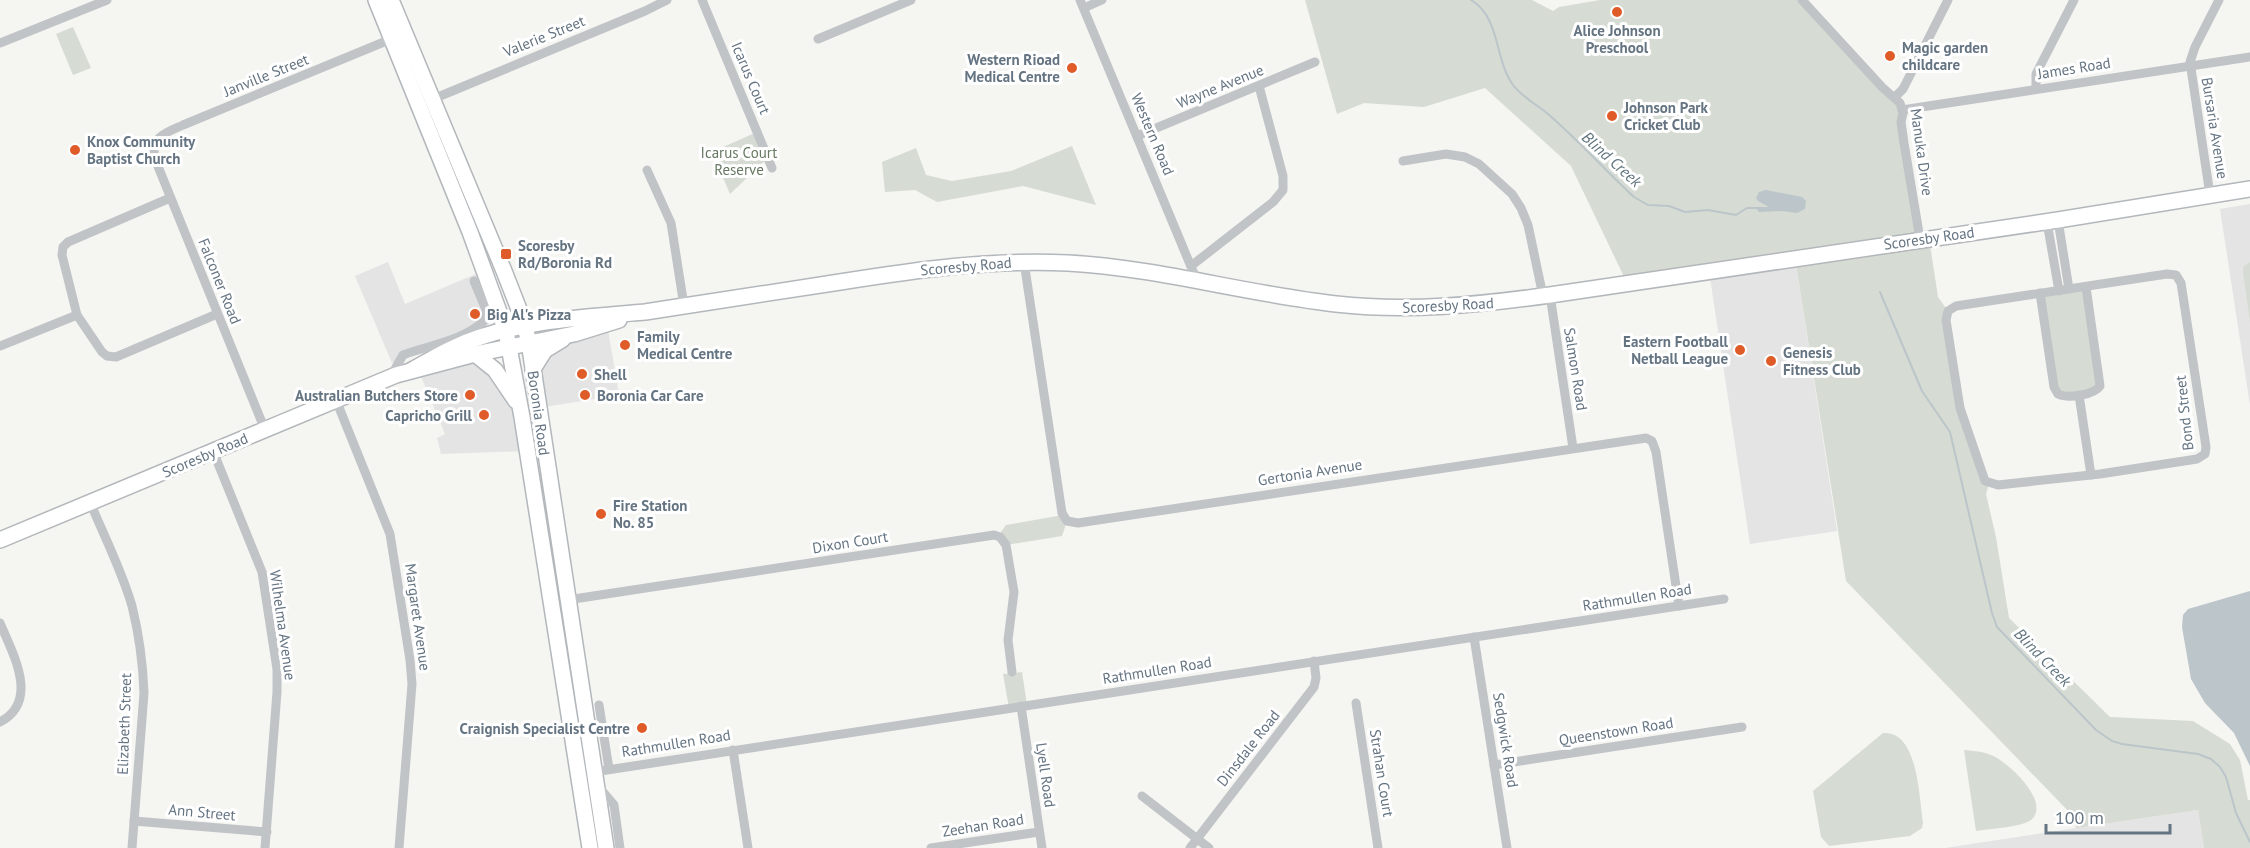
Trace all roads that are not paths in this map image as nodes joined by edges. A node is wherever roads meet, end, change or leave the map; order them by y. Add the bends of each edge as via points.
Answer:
1 (107, 0) edge
2 (376, 0) edge
3 (392, 0) edge
4 (667, 0) edge
5 (702, 0) edge
6 (911, 0) edge
7 (1102, 0) edge
8 (1803, 0) edge
9 (1948, 0) edge
10 (2074, 0) edge
11 (2218, 0) edge
12 (1082, 4) edge
13 (398, 36) junction
14 (818, 39) dead end
15 (0, 43) edge
16 (2250, 57) edge
17 (1315, 62) dead end
18 (2190, 66) junction
19 (1259, 86) junction
20 (2036, 89) junction
21 (1895, 97) junction
22 (432, 99) junction
23 (1902, 110) junction
24 (1137, 136) junction
25 (155, 142) joint
26 (1403, 161) dead end
27 (772, 168) dead end
28 (647, 170) dead end
29 (2250, 189) edge
30 (2210, 195) junction
31 (170, 198) junction
32 (2053, 221) junction
33 (1920, 240) junction
34 (1024, 262) junction
35 (1191, 266) junction
36 (474, 281) dead end
37 (1197, 281) junction
38 (2086, 287) junction
39 (2069, 289) junction
40 (2059, 291) junction
41 (512, 292) junction
42 (2040, 293) junction
43 (1547, 296) junction
44 (684, 306) junction
45 (645, 312) junction
46 (217, 314) junction
47 (77, 315) junction
48 (561, 321) junction
49 (524, 327) junction
50 (506, 331) junction
51 (574, 334) junction
52 (529, 342) junction
53 (0, 346) edge
54 (509, 346) junction
55 (475, 354) junction
56 (533, 369) junction
57 (410, 371) junction
58 (390, 378) junction
59 (2079, 394) junction
60 (336, 400) junction
61 (521, 408) junction
62 (265, 430) junction
63 (1573, 448) junction
64 (213, 451) junction
65 (2091, 476) junction
66 (90, 502) junction
67 (0, 540) edge
68 (1724, 599) dead end
69 (567, 600) junction
70 (1679, 606) junction
71 (0, 623) edge
72 (1474, 637) junction
73 (1314, 661) junction
74 (1012, 672) dead end
75 (1356, 703) dead end
76 (599, 705) dead end
77 (1020, 706) junction
78 (0, 722) edge
79 (1742, 727) dead end
80 (733, 750) junction
81 (1494, 765) junction
82 (578, 774) junction
83 (599, 774) junction
84 (1142, 796) dead end
85 (134, 821) junction
86 (267, 832) junction
87 (1040, 832) junction
88 (1197, 838) junction
89 (132, 848) edge
90 (265, 848) edge
91 (399, 848) edge
92 (590, 848) edge
93 (606, 848) edge
94 (620, 848) edge
95 (748, 848) edge
96 (931, 848) edge
97 (1042, 848) edge
98 (1190, 848) edge
99 (1209, 848) edge
100 (1378, 848) edge
101 (1507, 848) edge

1 - 15 street
2 - 13 main road, Boronia Road
3 - 13 main road, Boronia Road
4 - 22 street, Valerie Street
5 - 27 street, Icarus Court
6 - 14 street
7 - 12 street
8 - 21 street, Manuka Drive
9 - 21 street via 1903,89
10 - 20 street via 2036,74
11 - 18 street, Bursaria Avenue
12 - 24 street, Western Road
13 - 22 main road, Boronia Road
13 - 25 street, Janville Street via 183,125
13 - 50 main road, Boronia Road
16 - 18 street, James Road
17 - 19 street, Wayne Avenue
18 - 20 street, James Road
18 - 30 street, Bursaria Avenue
19 - 24 street, Wayne Avenue
19 - 35 street via 1284,176 1283,190
20 - 23 street, James Road
21 - 23 street, Manuka Drive
22 - 41 main road, Boronia Road
23 - 33 street, Manuka Drive
24 - 35 street, Western Road
25 - 31 street, Falconer Road via 155,159
26 - 43 street, Salmon Road via 1459,155 1479,165 1506,189 1525,216
28 - 44 street via 670,223
29 - 30 main road, Scoresby Road
30 - 32 main road, Scoresby Road
31 - 46 street, Falconer Road
31 - 47 street via 63,247
32 - 33 main road, Scoresby Road
32 - 39 street
32 - 40 street
33 - 43 main road, Scoresby Road
34 - 37 main road, Scoresby Road via 1112,267
34 - 44 main road, Scoresby Road via 950,266
34 - 63 street, Gertonia Avenue via 1062,513 1070,522
35 - 37 street, Western Road
36 - 58 street via 488,312 485,320 467,333 403,355
37 - 43 main road, Scoresby Road via 1321,302 1377,307 1454,307
38 - 39 street, Bond Street
38 - 59 street via 2101,383 2097,390
38 - 65 street, Bond Street via 2169,273 2180,280 2206,450 2197,459
39 - 40 street, Bond Street
40 - 42 street, Bond Street
41 - 48 main road via 537,315
41 - 49 main road, Boronia Road
42 - 59 street via 2055,390 2062,396
42 - 65 street, Bond Street via 1956,306 1948,311 1946,320 1960,408 1983,477 1989,484
43 - 63 street, Salmon Road
44 - 45 main road, Scoresby Road
45 - 48 main road, Scoresby Road
45 - 51 main road, Scoresby Road
46 - 47 street via 116,357 102,352
46 - 62 street, Falconer Road
47 - 53 street
48 - 49 main road, Scoresby Road
49 - 50 main road, Scoresby Road
49 - 52 main road, Boronia Road
50 - 54 main road, Boronia Road
50 - 57 main road, Scoresby Road via 456,346
51 - 52 main road, Scoresby Road
51 - 56 main road via 548,348
52 - 54 main road, Scoresby Road
52 - 56 main road, Boronia Road
54 - 55 main road, Scoresby Road
54 - 61 main road, Boronia Road
55 - 57 main road, Scoresby Road
55 - 61 main road via 495,370
56 - 69 main road, Boronia Road
57 - 58 main road, Scoresby Road
58 - 60 main road, Scoresby Road
59 - 65 street
60 - 62 main road, Scoresby Road
60 - 91 street, Margaret Avenue via 390,534 410,662 412,684
61 - 82 main road, Boronia Road
62 - 64 main road, Scoresby Road
63 - 70 street, Gertonia Avenue via 1642,438 1652,441
64 - 66 main road, Scoresby Road
64 - 86 street, Wilhelma Avenue via 259,563 276,660 278,692
66 - 67 main road, Scoresby Road
66 - 85 street, Elizabeth Street via 132,607 142,672 144,693
68 - 70 street, Rathmullen Road
69 - 74 street, Dixon Court via 994,535 1007,546 1014,592 1008,640
69 - 83 main road, Boronia Road
70 - 72 street, Rathmullen Road
71 - 78 street via 20,672 21,696 14,713
72 - 73 street, Rathmullen Road
72 - 81 street, Sedgwick Road
73 - 77 street, Rathmullen Road
73 - 88 street, Dinsdale Road via 1314,687
75 - 100 street, Strahan Court
76 - 83 street, Boronia Road
77 - 80 street, Rathmullen Road
77 - 87 street, Lyell Road
79 - 81 street, Queenstown Road
80 - 83 street, Rathmullen Road
80 - 95 street
81 - 101 street, Sedgwick Road
82 - 83 main road
82 - 92 main road, Boronia Road
83 - 93 main road, Boronia Road
83 - 94 street via 614,806
84 - 88 street
85 - 86 street, Ann Street
85 - 89 street, Elizabeth Street
86 - 90 street, Wilhelma Avenue
87 - 96 street, Zeehan Road
87 - 97 street, Lyell Road
88 - 98 street, Dinsdale Road
88 - 99 street

